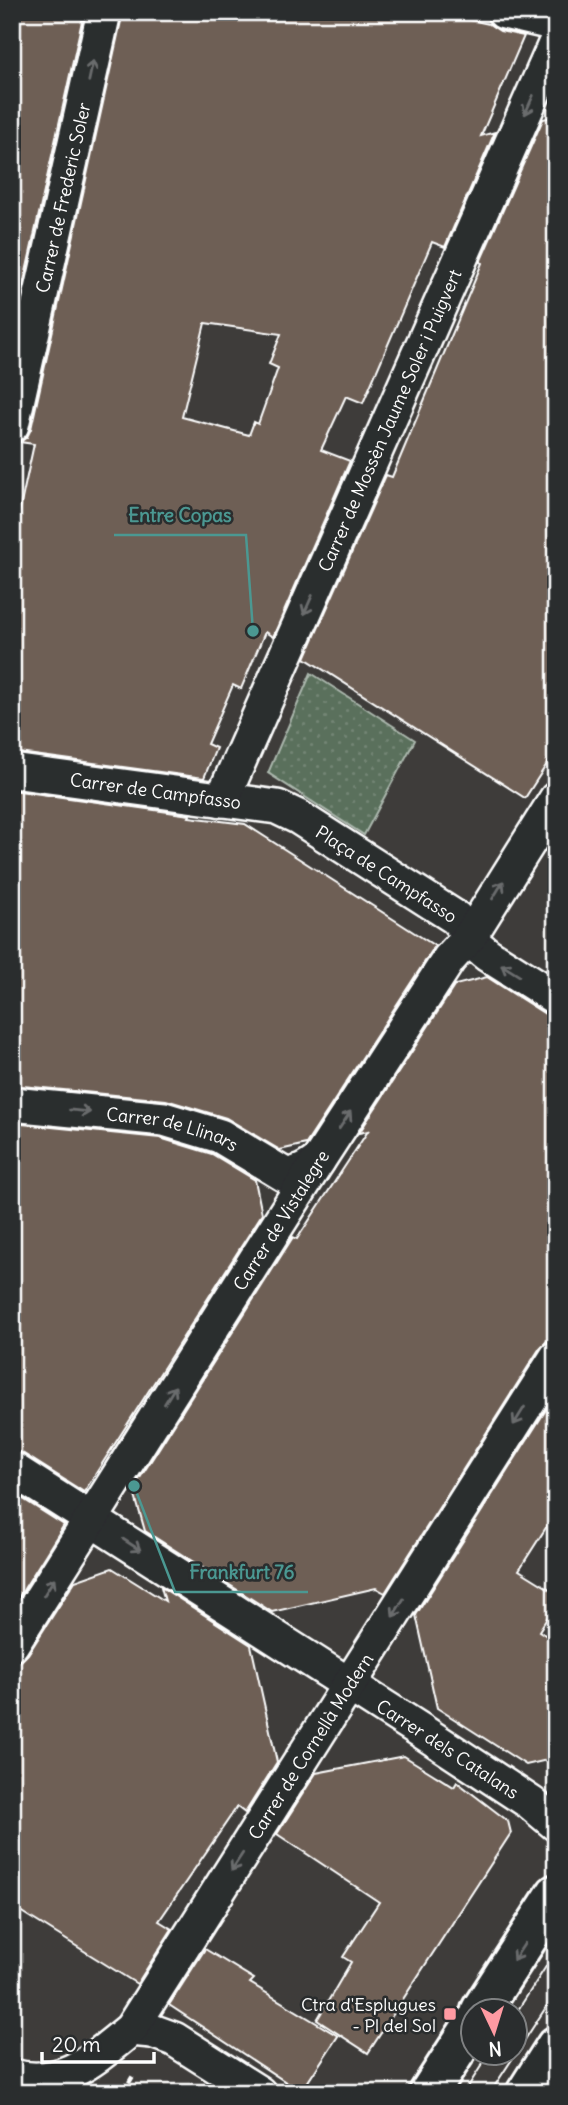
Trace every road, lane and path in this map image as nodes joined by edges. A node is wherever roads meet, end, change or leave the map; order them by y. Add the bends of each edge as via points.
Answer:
1 (104, 12) edge
2 (504, 12) edge
3 (555, 42) edge
4 (12, 425) edge
5 (12, 771) edge
6 (556, 799) edge
7 (222, 800) junction
8 (298, 817) joint
9 (470, 936) junction
10 (556, 998) edge
11 (12, 1104) edge
12 (318, 1161) junction
13 (556, 1358) edge
14 (12, 1469) edge
15 (91, 1519) junction
16 (12, 1644) edge
17 (350, 1685) junction
18 (544, 1813) edge
19 (556, 1894) edge
20 (491, 1996) edge
21 (131, 2029) junction
22 (460, 2045) edge
23 (556, 2046) edge
24 (138, 2068) dead end
25 (21, 2082) edge
26 (123, 2093) edge
27 (258, 2093) edge
28 (429, 2093) edge
29 (526, 2093) edge

4 -> 1 street, Carrer de Frederic Soler
2 - 3 street
3 -> 7 street, Carrer de Mossèn Jaume Soler i Puigvert
5 - 7 street, Carrer de Campfasso
9 -> 6 street, Carrer de Vistalegre
7 - 8 street, Carrer de Campfasso via 277,807
8 - 9 street, Plaça de Campfasso via 456,918
10 -> 9 street, Plaça de Campfasso via 488,955
12 -> 9 street, Carrer de Vistalegre via 449,959
11 -> 12 street, Carrer de Llinars via 164,1119 220,1136 285,1175 304,1171
15 -> 12 street, Carrer de Vistalegre
13 -> 17 street, Carrer de Cornellà Modern
14 - 15 street, Carrer dels Catalans
16 -> 15 street, Carrer de Vistalegre
15 -> 17 street, Carrer dels Catalans
17 - 18 street, Carrer dels Catalans
17 -> 21 street, Carrer de Cornellà Modern
19 -> 20 street
21 - 25 street, Carrer de Cornellà Modern via 80,2068 61,2077
21 - 27 street via 174,2039
22 - 28 street
23 - 29 street
24 - 26 path

